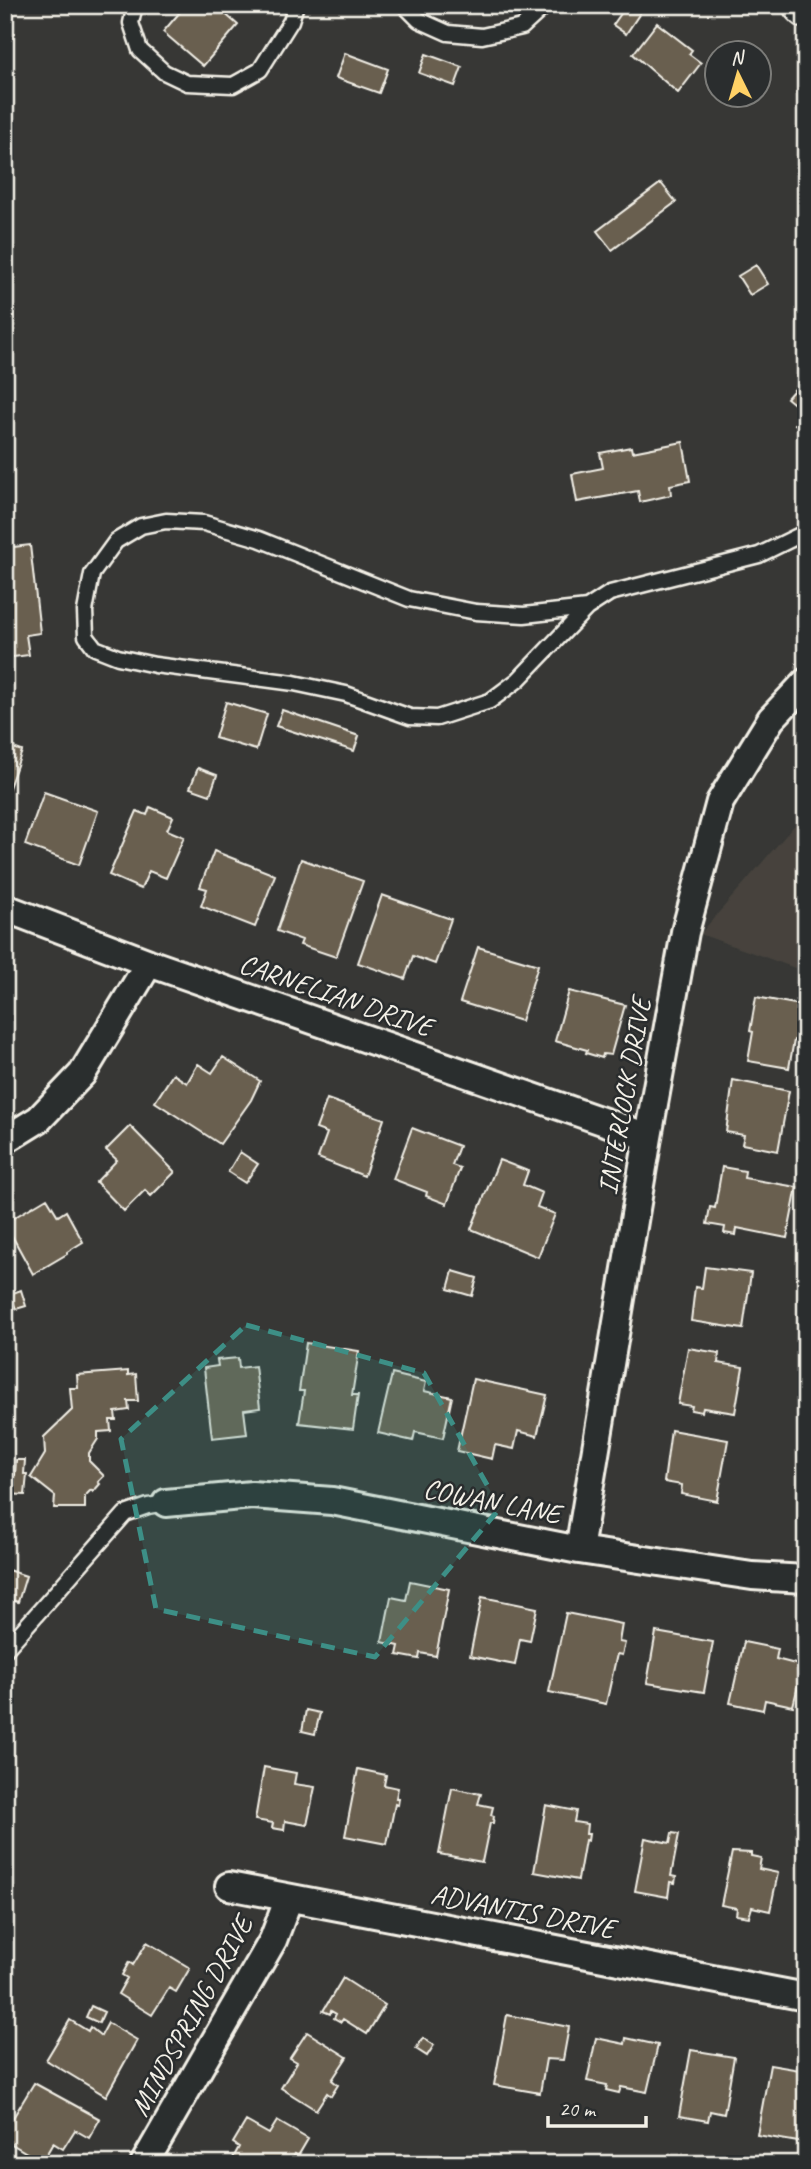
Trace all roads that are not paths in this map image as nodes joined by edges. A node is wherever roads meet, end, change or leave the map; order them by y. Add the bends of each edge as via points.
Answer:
1 (135, 5) edge
2 (296, 5) edge
3 (404, 5) edge
4 (546, 5) edge
5 (806, 532) edge
6 (587, 608) junction
7 (806, 682) edge
8 (5, 908) edge
9 (149, 962) junction
10 (648, 1137) junction
11 (5, 1140) edge
12 (166, 1503) joint
13 (579, 1550) junction
14 (806, 1579) edge
15 (5, 1650) edge
16 (229, 1886) dead end
17 (289, 1898) junction
18 (806, 1997) edge
19 (144, 2164) edge

1 - 2 lane via 131,23 140,50 164,72 187,83 233,85 260,70
3 - 4 lane via 419,20 448,33 482,36 522,27
5 - 6 lane via 759,555 610,593
6 - 6 lane via 524,615 477,612 409,599 259,539 204,523 166,521 141,526 116,541 92,575 85,611 86,636 95,648 118,657 294,683 346,694 410,717 438,718 489,701 518,680
7 - 10 street, INTERLOCK DRIVE via 771,719 720,802 685,932
8 - 9 street, CARNELIAN DRIVE
9 - 10 street, CARNELIAN DRIVE
9 - 11 street via 82,1074 39,1119
10 - 13 street, INTERLOCK DRIVE
12 - 13 street, COWAN LANE via 252,1495 332,1501
12 - 15 lane via 125,1514
13 - 14 street, COWAN LANE via 752,1576
16 - 17 street, ADVANTIS DRIVE
17 - 18 street, ADVANTIS DRIVE
17 - 19 street, MINDSPRING DRIVE via 273,1940

